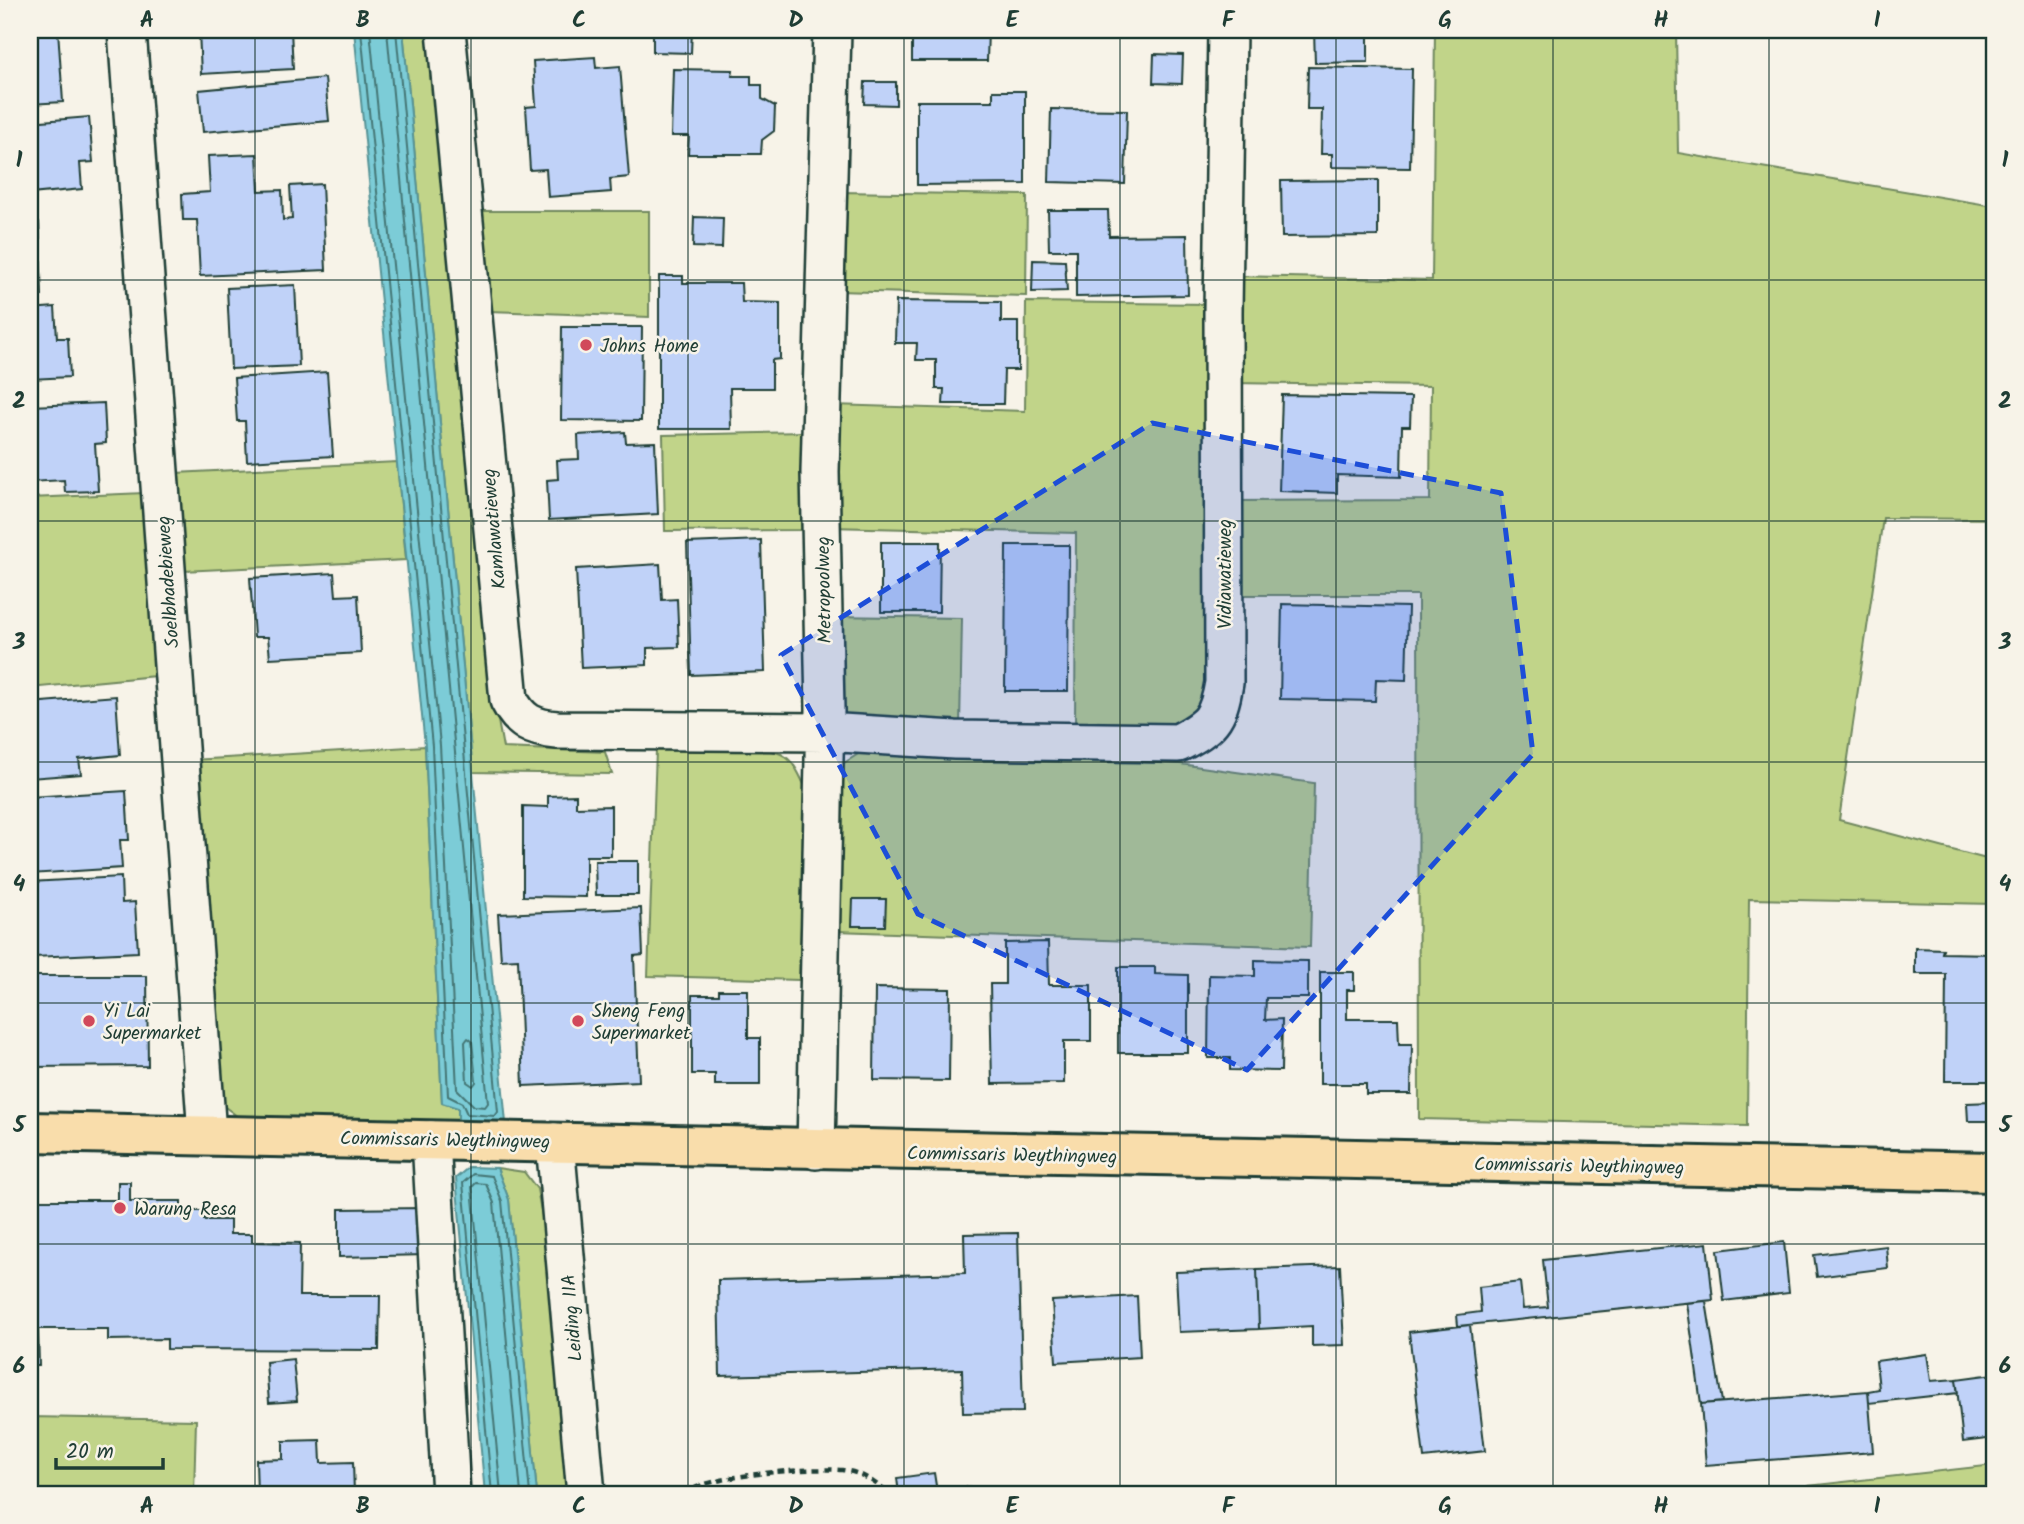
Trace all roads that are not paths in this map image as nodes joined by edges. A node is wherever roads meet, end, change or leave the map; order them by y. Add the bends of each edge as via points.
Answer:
1 (127, 30) edge
2 (446, 30) edge
3 (832, 30) edge
4 (1227, 30) edge
5 (825, 733) junction
6 (30, 1132) edge
7 (207, 1134) junction
8 (442, 1140) junction
9 (555, 1142) junction
10 (816, 1150) junction
11 (1994, 1172) edge
12 (451, 1494) edge
13 (586, 1494) edge

1 - 7 street, Soelbhadebieweg
2 - 5 street, Kamlawatieweg via 509,700 516,714 527,724 557,730
3 - 5 street, Metropoolweg via 820,472
4 - 5 street, Vidiawatieweg via 1224,682 1220,711 1204,729 1178,743
5 - 10 street, Metropoolweg
6 - 7 main road, Commissaris Weythingweg
7 - 8 main road, Commissaris Weythingweg
8 - 9 main road, Commissaris Weythingweg
8 - 12 street
9 - 10 main road, Commissaris Weythingweg
9 - 13 street, Leiding 11A
10 - 11 main road, Commissaris Weythingweg

